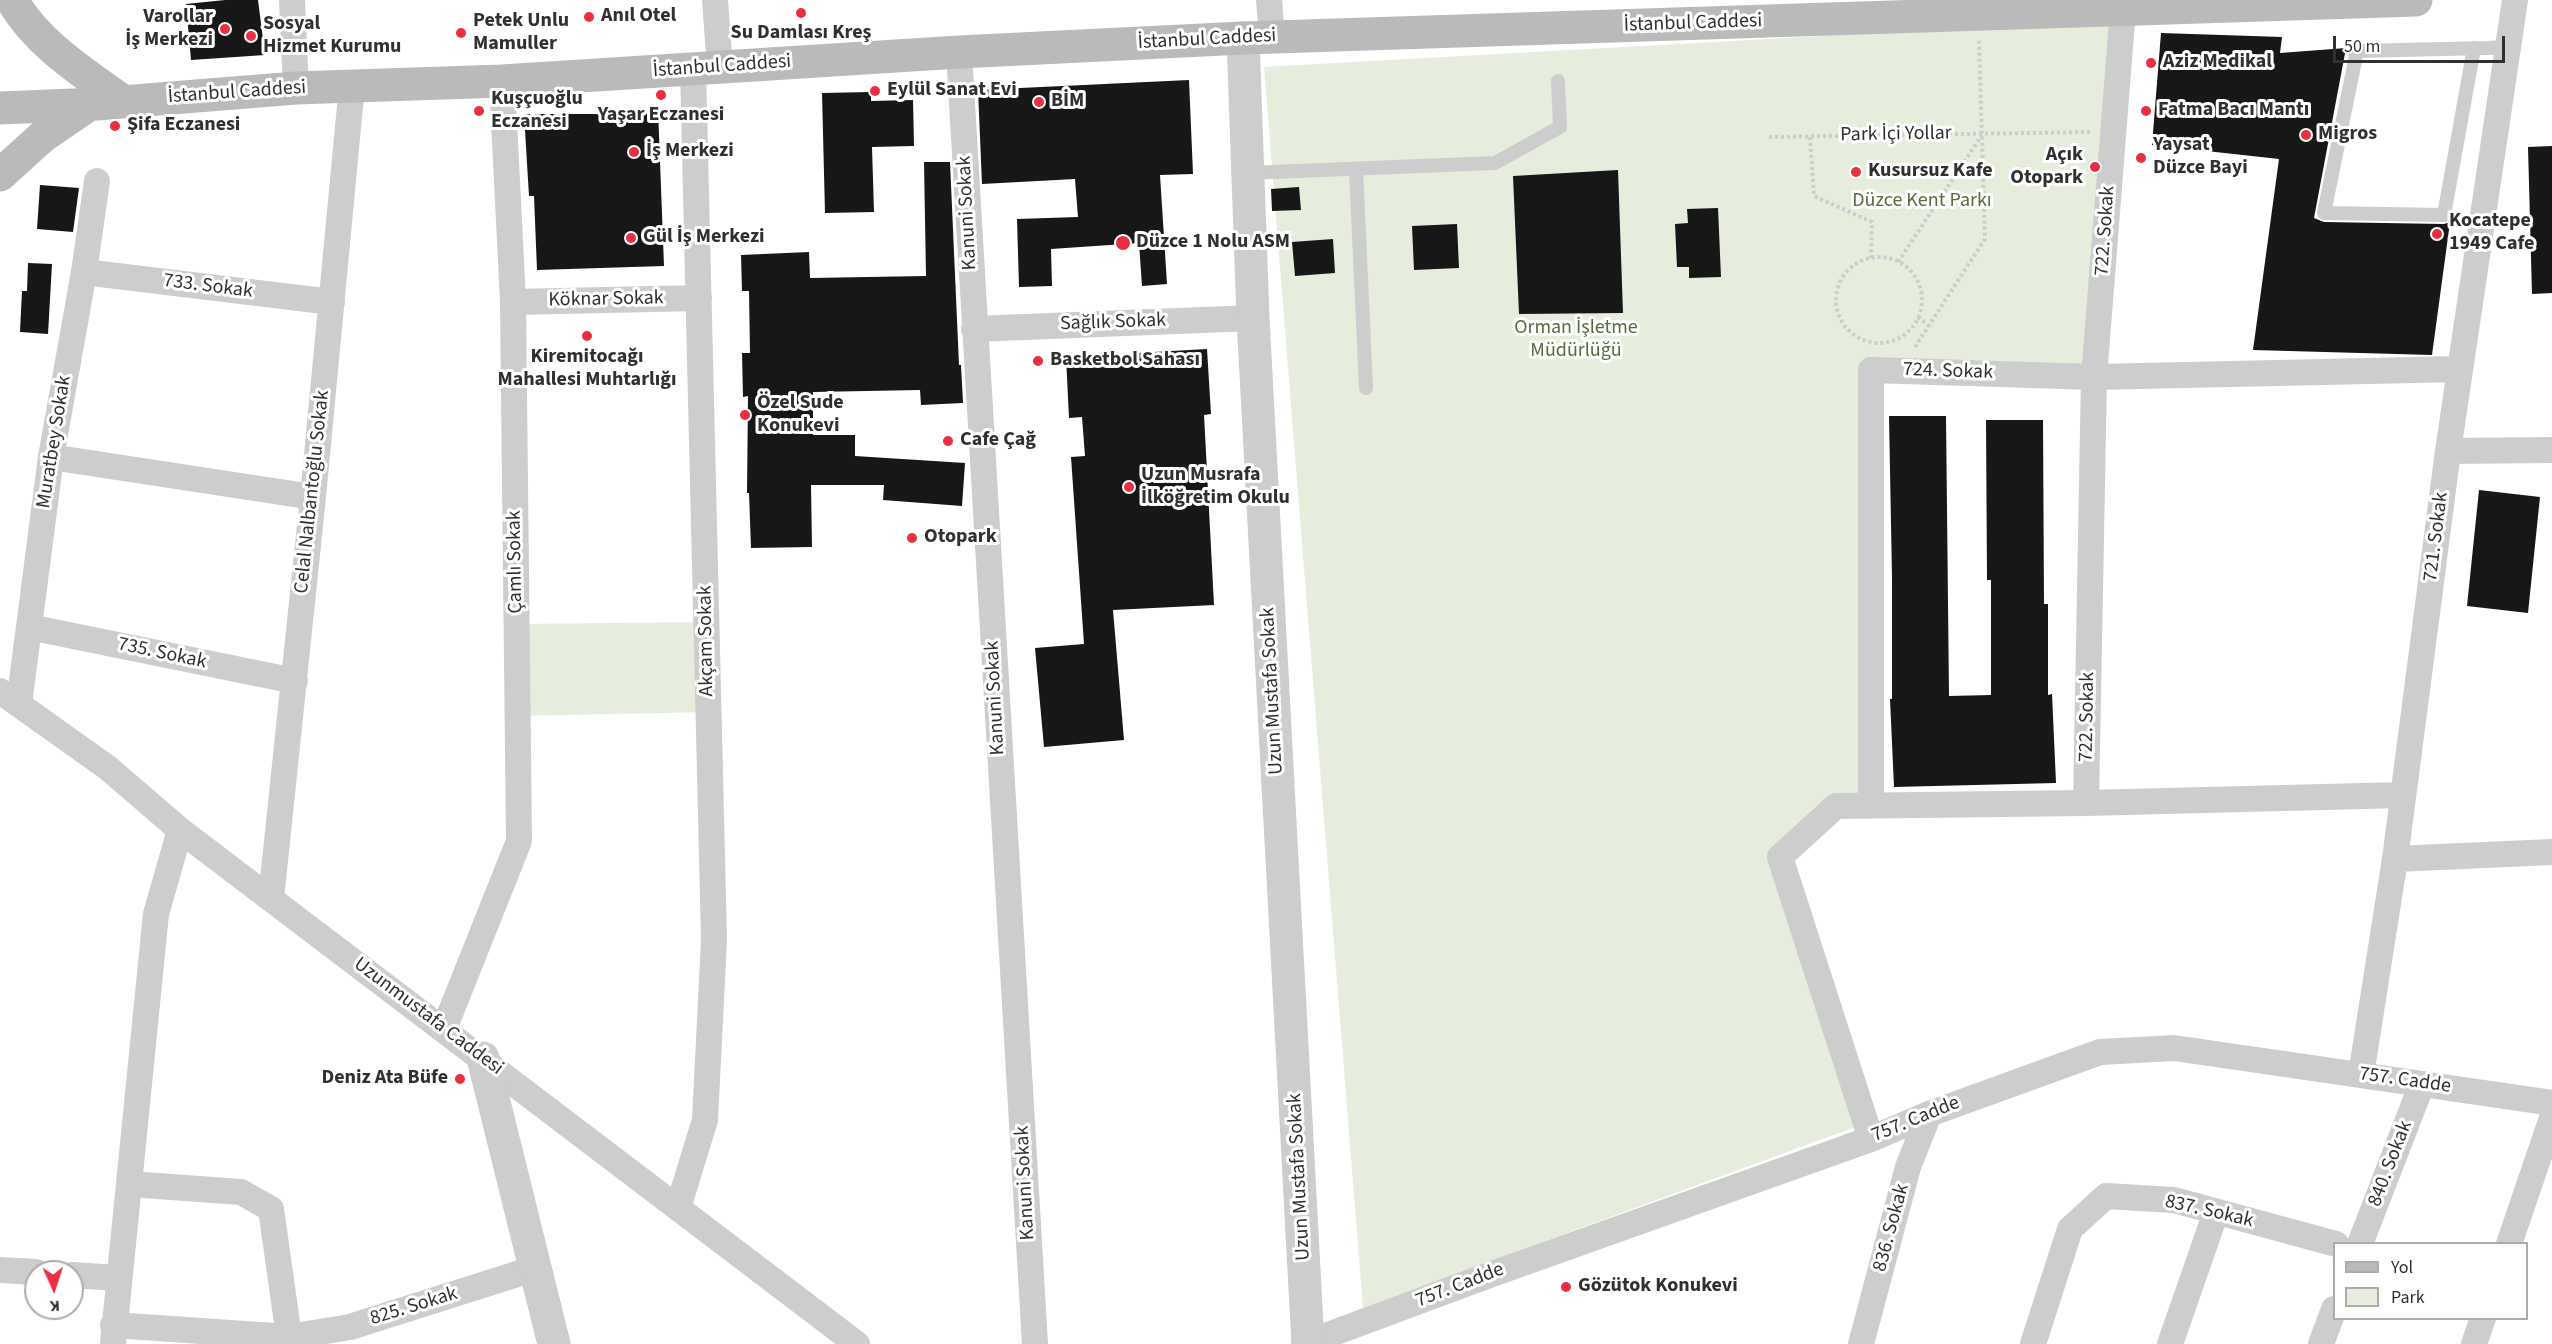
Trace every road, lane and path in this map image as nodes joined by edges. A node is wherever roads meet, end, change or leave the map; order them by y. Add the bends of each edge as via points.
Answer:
1 (12, 0) edge
2 (292, 0) edge
3 (715, 0) edge
4 (1269, 0) edge
5 (2416, 0) edge
6 (2515, 0) edge
7 (2339, 1) edge
8 (2122, 9) junction
9 (1978, 14) junction
10 (1257, 38) junction
11 (2508, 47) junction
12 (2474, 48) junction
13 (959, 52) junction
14 (707, 69) junction
15 (502, 81) junction
16 (1558, 81) dead end
17 (352, 85) junction
18 (296, 88) junction
19 (124, 102) junction
20 (90, 105) junction
21 (0, 108) edge
22 (2113, 132) junction
23 (1983, 134) junction
24 (1769, 137) dead end
25 (1810, 137) junction
26 (1356, 169) junction
27 (1247, 173) junction
28 (0, 175) edge
29 (97, 181) dead end
30 (1871, 258) junction
31 (1898, 262) junction
32 (84, 272) junction
33 (699, 298) junction
34 (332, 302) junction
35 (513, 302) junction
36 (1918, 316) junction
37 (1253, 318) junction
38 (1929, 326) junction
39 (974, 329) junction
40 (2460, 369) junction
41 (1900, 371) junction
42 (2094, 377) junction
43 (1366, 388) dead end
44 (2552, 450) edge
45 (2448, 451) junction
46 (51, 456) junction
47 (313, 497) junction
48 (29, 627) junction
49 (295, 681) junction
50 (10, 697) edge
51 (2403, 795) junction
52 (2086, 803) junction
53 (1871, 804) junction
54 (180, 830) junction
55 (2552, 852) edge
56 (2395, 859) junction
57 (271, 899) junction
58 (444, 1029) junction
59 (483, 1058) junction
60 (2361, 1075) junction
61 (2422, 1084) junction
62 (2552, 1102) edge
63 (1929, 1114) junction
64 (2552, 1118) edge
65 (1871, 1139) junction
66 (129, 1184) junction
67 (678, 1208) junction
68 (2216, 1212) junction
69 (2361, 1242) edge
70 (2510, 1242) edge
71 (2333, 1243) edge
72 (533, 1269) junction
73 (0, 1270) edge
74 (24, 1271) edge
75 (84, 1276) edge
76 (118, 1278) junction
77 (2333, 1312) edge
78 (2482, 1320) edge
79 (113, 1334) edge
80 (289, 1337) junction
81 (1323, 1341) edge
82 (554, 1344) edge
83 (856, 1344) edge
84 (1035, 1344) edge
85 (1861, 1344) edge
86 (2033, 1344) edge
87 (2170, 1344) edge
88 (2321, 1344) edge
89 (2474, 1344) edge

1 - 19 main road via 25,23
2 - 18 street
3 - 14 street, Akçam Sokak
4 - 10 street
5 - 7 main road, İstanbul Caddesi
6 - 11 street, 721. Sokak
7 - 8 main road, İstanbul Caddesi
8 - 9 main road, İstanbul Caddesi
8 - 22 street, 722. Sokak
9 - 10 main road, İstanbul Caddesi
9 - 23 path
10 - 13 main road, İstanbul Caddesi
10 - 27 street, Uzun Mustafa Sokak
11 - 12 lane
11 - 40 street, 721. Sokak
12 - 12 lane via 2357,51 2324,213 2444,215
13 - 14 main road, İstanbul Caddesi
13 - 39 street, Kanuni Sokak
14 - 15 main road, İstanbul Caddesi
14 - 33 street, Akçam Sokak
15 - 17 main road, İstanbul Caddesi
15 - 35 street, Çamlı Sokak
16 - 26 lane via 1560,127 1495,164
17 - 18 main road, İstanbul Caddesi
17 - 34 street, Celal Nalbantoğlu Sokak
18 - 19 main road, İstanbul Caddesi
19 - 20 main road, İstanbul Caddesi
20 - 21 main road, İstanbul Caddesi
20 - 28 main road via 43,136
22 - 23 path, Park İçi Yollar
22 - 42 street, 722. Sokak
23 - 25 path, Park İçi Yollar
23 - 31 path, Park İçi Yollar
23 - 38 path via 1985,239
24 - 25 path, Park İçi Yollar
25 - 30 path via 1814,196 1872,222
26 - 27 lane
26 - 43 lane
27 - 37 street, Uzun Mustafa Sokak
29 - 32 street, Muratbey Sokak
30 - 31 path
30 - 36 path via 1857,263 1839,284 1836,305 1844,326 1867,342 1881,343 1907,332
31 - 36 path via 1917,281 1921,294
32 - 34 street, 733. Sokak
32 - 46 street, Muratbey Sokak
33 - 35 street, Köknar Sokak
33 - 67 street, Akçam Sokak via 714,940 705,1120
34 - 47 street, Celal Nalbantoğlu Sokak
35 - 58 street, Çamlı Sokak via 519,841
36 - 38 path
37 - 39 street, Sağlık Sokak
37 - 81 street, Uzun Mustafa Sokak
38 - 41 path
39 - 84 street, Kanuni Sokak
40 - 42 street, 724. Sokak
40 - 45 street, 721. Sokak
41 - 42 street, 724. Sokak
41 - 53 street, 724. Sokak via 1871,370
42 - 52 street, 722. Sokak
44 - 45 street
45 - 51 street, 721. Sokak
46 - 47 street
46 - 48 street, Muratbey Sokak
47 - 49 street, Celal Nalbantoğlu Sokak
48 - 49 street, 735. Sokak
48 - 50 street, Muratbey Sokak
49 - 57 street, Celal Nalbantoğlu Sokak
50 - 54 street, Uzunmustafa Caddesi via 108,768
51 - 52 street
51 - 56 street, 721. Sokak
52 - 53 street
53 - 65 street via 1836,806 1780,857
54 - 57 street, Uzunmustafa Caddesi
54 - 66 street via 156,914
55 - 56 street
56 - 60 street, 721. Sokak
57 - 58 street, Uzunmustafa Caddesi
58 - 59 street, Uzunmustafa Caddesi
59 - 67 street, Uzunmustafa Caddesi
59 - 72 street
60 - 61 street, 757. Cadde
60 - 63 street, 757. Cadde via 2174,1048 2100,1052
61 - 62 street, 757. Cadde
61 - 69 street, 840. Sokak
63 - 65 street, 757. Cadde
63 - 85 street, 836. Sokak via 1908,1167
64 - 70 street
65 - 81 street, 757. Cadde via 1492,1274
66 - 76 street
66 - 80 street via 241,1192 271,1209
67 - 83 street, Uzunmustafa Caddesi
68 - 71 street, 837. Sokak
68 - 86 street, 837. Sokak via 2175,1200 2106,1196 2070,1229
68 - 87 street
72 - 80 street, 825. Sokak via 350,1327
72 - 82 street
73 - 74 street
75 - 76 street
76 - 79 street
77 - 88 street
78 - 89 street
79 - 80 street, 825. Sokak

